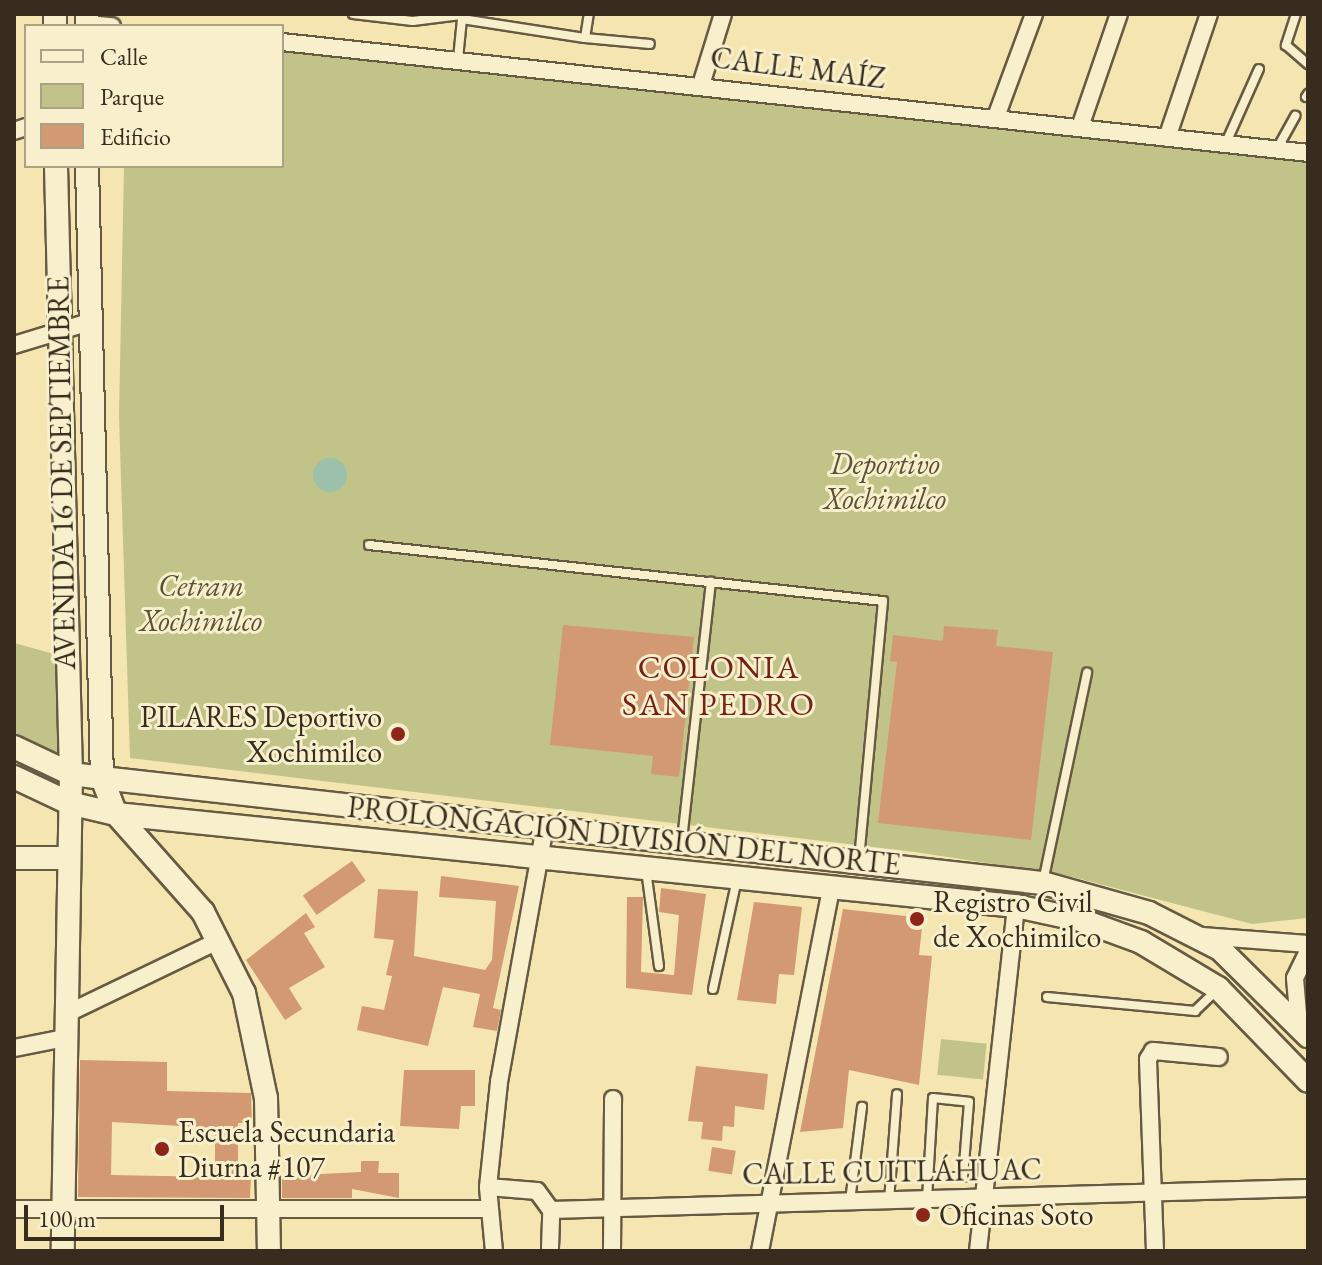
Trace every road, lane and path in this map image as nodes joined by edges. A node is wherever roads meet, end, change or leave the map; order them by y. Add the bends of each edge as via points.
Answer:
1 (353, 14) edge
2 (589, 14) edge
3 (723, 14) edge
4 (1034, 14) edge
5 (1119, 14) edge
6 (1209, 14) edge
7 (1296, 14) edge
8 (462, 17) edge
9 (585, 38) junction
10 (284, 42) edge
11 (650, 44) dead end
12 (458, 59) junction
13 (1308, 64) edge
14 (1259, 69) dead end
15 (701, 85) junction
16 (1295, 116) dead end
17 (996, 117) junction
18 (1080, 127) junction
19 (1167, 138) junction
20 (1224, 146) junction
21 (1277, 150) junction
22 (1308, 153) edge
23 (56, 168) edge
24 (87, 168) edge
25 (86, 323) junction
26 (60, 331) junction
27 (14, 345) edge
28 (66, 484) junction
29 (91, 484) junction
30 (369, 545) dead end
31 (68, 579) junction
32 (93, 580) junction
33 (711, 582) junction
34 (1087, 673) dead end
35 (14, 747) edge
36 (71, 774) junction
37 (14, 777) edge
38 (102, 778) junction
39 (69, 803) junction
40 (116, 814) junction
41 (182, 821) junction
42 (545, 827) junction
43 (626, 835) junction
44 (682, 842) junction
45 (14, 858) edge
46 (66, 858) junction
47 (541, 858) junction
48 (859, 861) junction
49 (166, 866) junction
50 (623, 867) junction
51 (646, 869) junction
52 (737, 879) junction
53 (1043, 883) junction
54 (831, 888) junction
55 (1016, 906) junction
56 (1198, 936) junction
57 (1242, 939) junction
58 (220, 940) junction
59 (1308, 944) edge
60 (1220, 949) junction
61 (1308, 951) edge
62 (659, 966) dead end
63 (1218, 988) junction
64 (713, 989) dead end
65 (1047, 997) dead end
66 (66, 1014) junction
67 (1303, 1031) edge
68 (65, 1038) junction
69 (14, 1048) edge
70 (1219, 1057) dead end
71 (1308, 1081) edge
72 (897, 1094) dead end
73 (613, 1099) dead end
74 (862, 1107) dead end
75 (928, 1177) junction
76 (488, 1187) junction
77 (1308, 1188) edge
78 (1154, 1194) junction
79 (980, 1198) junction
80 (927, 1200) junction
81 (889, 1201) junction
82 (850, 1202) junction
83 (769, 1203) junction
84 (612, 1208) junction
85 (14, 1209) edge
86 (64, 1209) junction
87 (488, 1209) junction
88 (551, 1210) junction
89 (269, 1212) junction
90 (550, 1248) dead end
91 (63, 1251) edge
92 (269, 1251) edge
93 (494, 1251) edge
94 (612, 1251) edge
95 (760, 1251) edge
96 (978, 1251) edge
97 (1155, 1251) edge

1 - 8 lane
2 - 9 lane
3 - 15 street
4 - 17 street
5 - 18 street
6 - 19 street
7 - 13 lane via 1286,45
8 - 9 lane
8 - 12 lane
9 - 11 lane
10 - 12 street, CALLE MAÍZ
12 - 15 street, CALLE MAÍZ
14 - 20 lane
15 - 17 street, CALLE MAÍZ
16 - 21 lane
17 - 18 street, CALLE MAÍZ
18 - 19 street, CALLE MAÍZ
19 - 20 street, CALLE MAÍZ
20 - 21 street, CALLE MAÍZ
21 - 22 street, CALLE MAÍZ
23 - 26 main road, AVENIDA 16 DE SEPTIEMBRE
24 - 25 main road, AVENIDA 16 DE SEPTIEMBRE
25 - 26 street
25 - 29 main road, AVENIDA 16 DE SEPTIEMBRE
26 - 27 street
26 - 28 main road, AVENIDA 16 DE SEPTIEMBRE
28 - 29 main road
28 - 31 main road, AVENIDA 16 DE SEPTIEMBRE
29 - 32 main road, AVENIDA 16 DE SEPTIEMBRE
30 - 33 lane
31 - 32 main road
31 - 36 main road, AVENIDA 16 DE SEPTIEMBRE
32 - 38 main road, AVENIDA 16 DE SEPTIEMBRE
33 - 44 lane
33 - 48 lane via 883,601
34 - 53 lane
35 - 36 main road, PROLONGACIÓN DIVISIÓN DEL NORTE
36 - 38 main road, PROLONGACIÓN DIVISIÓN DEL NORTE
36 - 39 main road, AVENIDA 16 DE SEPTIEMBRE
37 - 39 main road, PROLONGACIÓN DIVISIÓN DEL NORTE
38 - 40 main road, AVENIDA 16 DE SEPTIEMBRE
38 - 42 main road, PROLONGACIÓN DIVISIÓN DEL NORTE
39 - 40 main road, PROLONGACIÓN DIVISIÓN DEL NORTE
39 - 46 main road, AVENIDA 16 DE SEPTIEMBRE
40 - 41 main road, PROLONGACIÓN DIVISIÓN DEL NORTE
40 - 49 main road
41 - 47 main road, PROLONGACIÓN DIVISIÓN DEL NORTE
41 - 49 main road via 166,847
42 - 43 main road, PROLONGACIÓN DIVISIÓN DEL NORTE
42 - 47 street
43 - 44 main road, PROLONGACIÓN DIVISIÓN DEL NORTE
43 - 50 main road
44 - 48 main road, PROLONGACIÓN DIVISIÓN DEL NORTE
45 - 46 main road
46 - 66 main road
47 - 50 main road, PROLONGACIÓN DIVISIÓN DEL NORTE
47 - 76 street via 499,1082
48 - 53 main road, PROLONGACIÓN DIVISIÓN DEL NORTE
49 - 58 main road
50 - 51 main road, PROLONGACIÓN DIVISIÓN DEL NORTE
51 - 52 main road, PROLONGACIÓN DIVISIÓN DEL NORTE
51 - 62 lane
52 - 54 main road, PROLONGACIÓN DIVISIÓN DEL NORTE
52 - 64 lane
53 - 56 main road, PROLONGACIÓN DIVISIÓN DEL NORTE via 1118,902
54 - 55 main road, PROLONGACIÓN DIVISIÓN DEL NORTE
54 - 83 street
55 - 63 main road, PROLONGACIÓN DIVISIÓN DEL NORTE via 1111,929
55 - 79 street
56 - 57 street
56 - 60 main road, PROLONGACIÓN DIVISIÓN DEL NORTE
57 - 59 street
57 - 60 main road
58 - 66 street
58 - 89 main road via 261,1059
60 - 63 main road via 1213,967
60 - 67 main road, PROLONGACIÓN DIVISIÓN DEL NORTE
61 - 67 street via 1295,978
63 - 65 lane via 1195,1011
63 - 71 main road, PROLONGACIÓN DIVISIÓN DEL NORTE
66 - 68 main road
68 - 69 street
68 - 86 main road
70 - 78 street via 1153,1051 1148,1085
72 - 81 lane
73 - 84 street
74 - 82 lane
75 - 75 lane via 933,1098 969,1102 963,1177
75 - 80 lane
76 - 87 street
76 - 88 street via 537,1191
77 - 78 street, CALLE CUITLÁHUAC
78 - 79 street, CALLE CUITLÁHUAC
78 - 97 street
79 - 80 street, CALLE CUITLÁHUAC
79 - 96 street
80 - 81 street, CALLE CUITLÁHUAC
81 - 82 street, CALLE CUITLÁHUAC
82 - 83 street, CALLE CUITLÁHUAC
83 - 84 street, CALLE CUITLÁHUAC
83 - 95 street
84 - 88 street, CALLE CUITLÁHUAC
84 - 94 street
85 - 86 street
86 - 89 street
86 - 91 main road
87 - 89 street
87 - 93 street
88 - 90 street
89 - 92 main road

